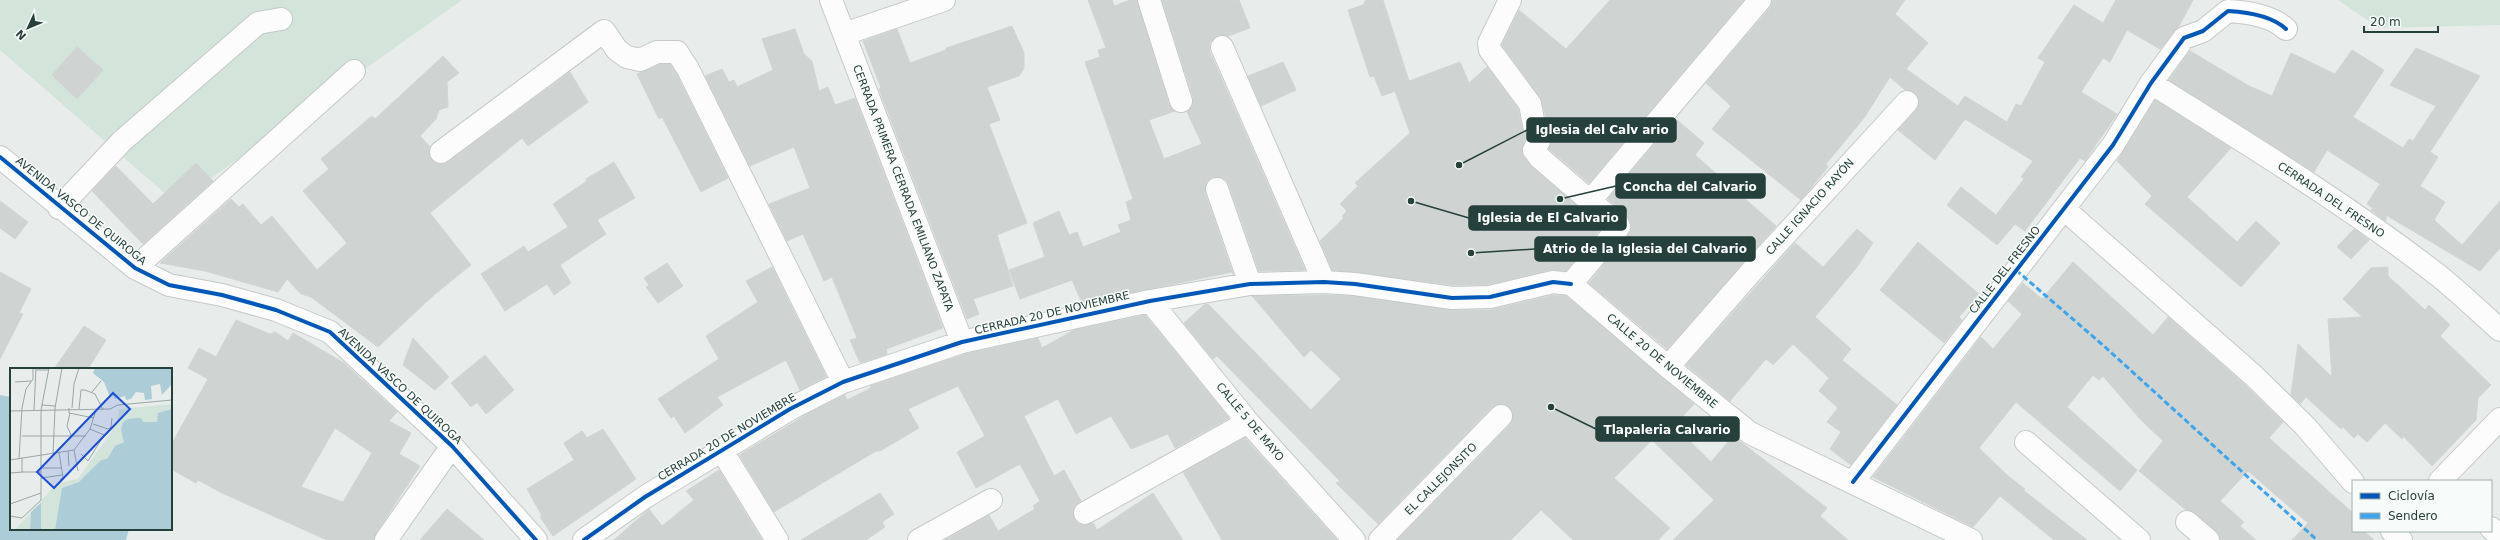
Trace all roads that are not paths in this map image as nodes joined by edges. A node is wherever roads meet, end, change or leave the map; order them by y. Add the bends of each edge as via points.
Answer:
1 (830, 0) edge
2 (944, 0) edge
3 (1149, 0) edge
4 (1510, 0) edge
5 (1760, 0) edge
6 (281, 19) dead end
7 (2286, 29) dead end
8 (844, 34) junction
9 (1222, 47) dead end
10 (354, 72) dead end
11 (2152, 83) junction
12 (1181, 101) dead end
13 (1907, 102) dead end
14 (441, 152) dead end
15 (0, 157) edge
16 (1217, 189) dead end
17 (1590, 201) junction
18 (59, 208) junction
19 (2064, 209) junction
20 (135, 268) junction
21 (1324, 282) junction
22 (1250, 284) junction
23 (1571, 284) junction
24 (1150, 301) junction
25 (2500, 330) edge
26 (962, 342) junction
27 (1668, 368) junction
28 (843, 382) junction
29 (1501, 416) dead end
30 (2500, 419) edge
31 (1248, 422) junction
32 (2026, 442) dead end
33 (452, 446) junction
34 (722, 451) junction
35 (2442, 480) edge
36 (2352, 481) edge
37 (1853, 482) junction
38 (991, 500) dead end
39 (1085, 513) dead end
40 (2187, 522) dead end
41 (2492, 529) edge
42 (2384, 532) edge
43 (2393, 532) edge
44 (2500, 536) edge
45 (386, 540) edge
46 (536, 540) edge
47 (584, 540) edge
48 (777, 540) edge
49 (920, 540) edge
50 (1354, 540) edge
51 (1380, 540) edge
52 (1969, 540) edge
53 (2139, 540) edge
54 (2208, 540) edge
55 (2376, 540) edge
56 (2401, 540) edge

1 - 8 street, CERRADA PRIMERA CERRADA EMILIANO ZAPATA
2 - 8 street
3 - 12 street
4 - 17 street via 1489,43 1490,50 1530,104 1539,141 1534,150
5 - 17 street
6 - 18 street via 258,23 122,141
7 - 11 street, CALLE DEL FRESNO via 2281,24 2245,12 2228,11 2203,31 2184,38
8 - 26 street, CERRADA PRIMERA CERRADA EMILIANO ZAPATA
9 - 21 street
10 - 20 street
11 - 19 street, CALLE DEL FRESNO via 2113,145
11 - 25 street, CERRADA DEL FRESNO via 2318,189 2371,226 2439,276
13 - 27 street, CALLE IGNACIO RAYÓN via 1752,271
14 - 28 street via 604,31 617,50 627,57 640,60 657,52 677,52 688,69
15 - 18 street, AVENIDA VASCO DE QUIROGA
16 - 22 street
17 - 23 street via 1619,227
18 - 20 street, AVENIDA VASCO DE QUIROGA
19 - 36 street via 2254,376 2305,426
19 - 37 street, CALLE DEL FRESNO
20 - 33 street, AVENIDA VASCO DE QUIROGA via 169,285 222,295 276,310 330,332
21 - 22 street, CERRADA 20 DE NOVIEMBRE
21 - 23 street, CERRADA 20 DE NOVIEMBRE via 1452,298 1490,297 1554,282
22 - 24 street, CERRADA 20 DE NOVIEMBRE
23 - 27 street, CALLE 20 DE NOVIEMBRE
24 - 26 street, CERRADA 20 DE NOVIEMBRE
24 - 31 street, CALLE 5 DE MAYO
26 - 28 street, CERRADA 20 DE NOVIEMBRE
27 - 37 street, CALLE 20 DE NOVIEMBRE via 1750,433
28 - 34 street, CERRADA 20 DE NOVIEMBRE via 790,409
29 - 51 street, EL CALLEJONSITO
30 - 35 street
31 - 39 street
31 - 50 street, CALLE 5 DE MAYO
32 - 53 street
33 - 45 street
33 - 46 street, AVENIDA VASCO DE QUIROGA
34 - 47 street, CERRADA 20 DE NOVIEMBRE via 645,497
34 - 48 street
37 - 52 street, CALLE 20 DE NOVIEMBRE
38 - 49 street
40 - 54 street
41 - 44 street
42 - 55 street
43 - 56 street

